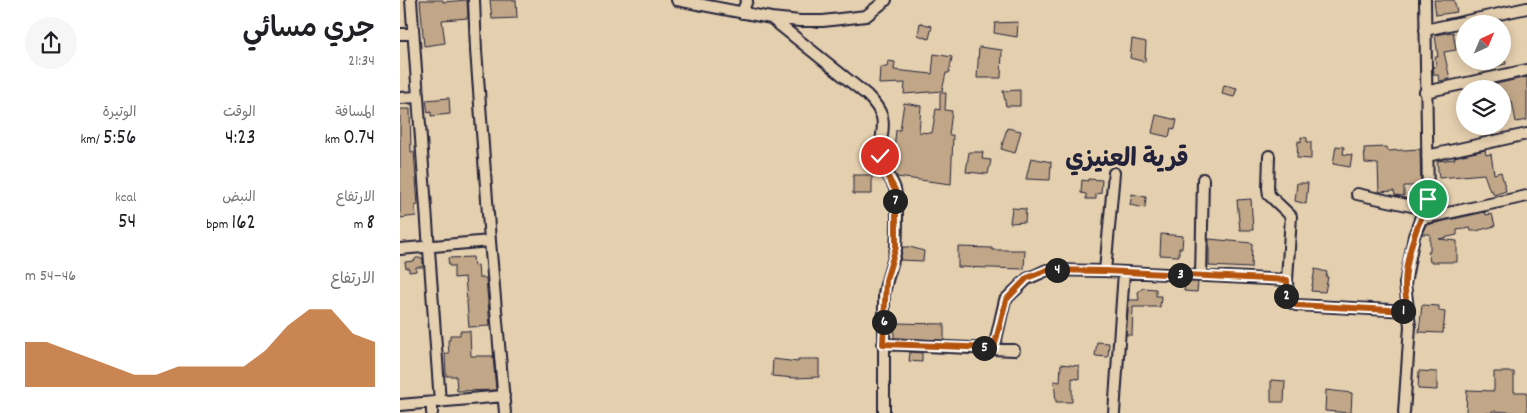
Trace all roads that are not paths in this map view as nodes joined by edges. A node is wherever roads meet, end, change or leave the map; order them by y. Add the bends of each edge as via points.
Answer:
1 (411, 0) edge
2 (474, 0) edge
3 (677, 0) edge
4 (747, 0) edge
5 (886, 0) edge
6 (1425, 0) edge
7 (1527, 8) edge
8 (742, 12) junction
9 (771, 18) junction
10 (1425, 30) junction
11 (400, 34) edge
12 (412, 34) junction
13 (1527, 70) edge
14 (1426, 92) junction
15 (417, 97) junction
16 (400, 98) edge
17 (1527, 134) edge
18 (1269, 156) dead end
19 (1427, 156) junction
20 (1114, 173) dead end
21 (1203, 180) dead end
22 (1357, 194) dead end
23 (1527, 196) edge
24 (1425, 209) junction
25 (1420, 219) junction
26 (490, 241) junction
27 (428, 247) junction
28 (400, 249) edge
29 (1105, 271) junction
30 (1124, 272) junction
31 (1201, 276) junction
32 (1287, 280) junction
33 (1409, 311) junction
34 (883, 344) junction
35 (994, 348) junction
36 (1014, 350) dead end
37 (504, 396) junction
38 (400, 405) edge
39 (434, 406) edge
40 (505, 413) edge
41 (884, 413) edge
42 (1114, 413) edge
43 (1404, 413) edge

1 - 12 street
2 - 26 street
3 - 8 street
4 - 8 street
5 - 9 street via 872,12 853,18 800,21
6 - 10 street
7 - 10 street
8 - 9 street
9 - 34 street via 866,95 880,111 884,124 880,156 882,166 892,181 896,202 896,247 886,280
10 - 14 street
11 - 12 street
12 - 15 street
13 - 14 street
14 - 19 street
15 - 16 street
15 - 27 street
17 - 19 street
18 - 32 street via 1269,195 1291,216
19 - 24 street via 1428,199
20 - 29 street
21 - 31 street
22 - 24 street
23 - 25 street
24 - 25 street
25 - 33 street via 1410,251 1405,284
26 - 27 street
26 - 37 street
27 - 28 street
27 - 39 street
29 - 30 street
29 - 35 street via 1047,270 1027,278 1006,300
30 - 31 street
30 - 42 street
31 - 32 street
32 - 33 street via 1288,301 1296,305
33 - 43 street
34 - 35 street
34 - 41 street
35 - 36 street
37 - 39 street
37 - 40 street
38 - 39 street

